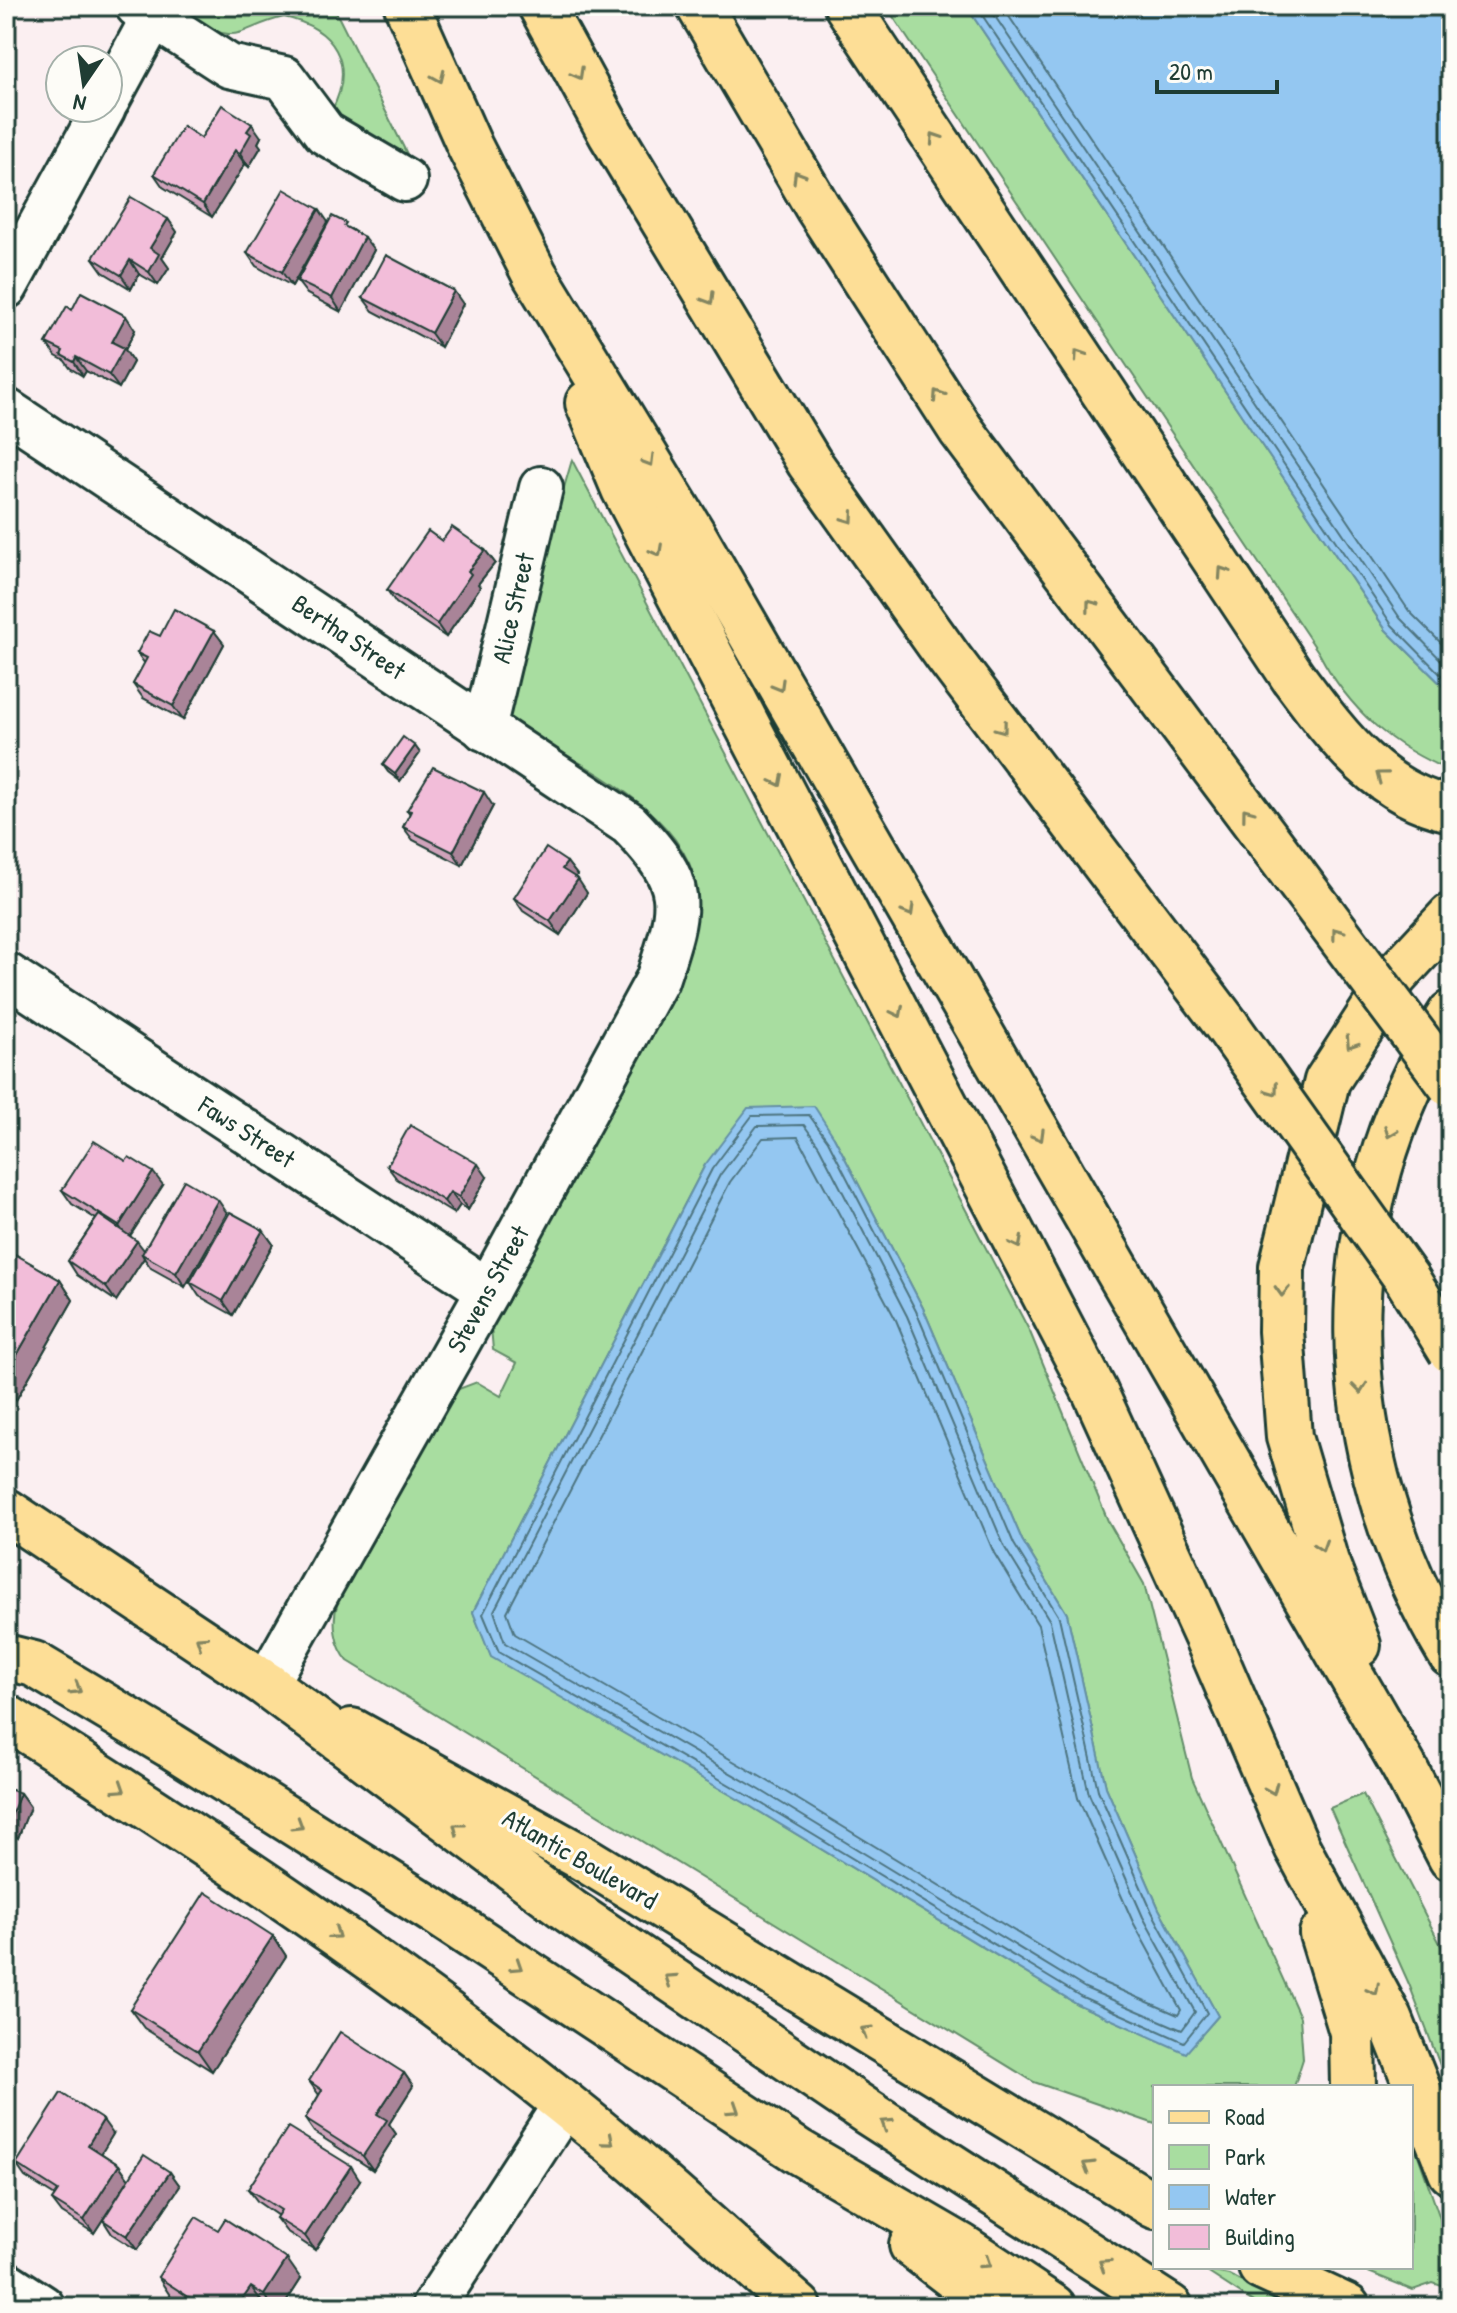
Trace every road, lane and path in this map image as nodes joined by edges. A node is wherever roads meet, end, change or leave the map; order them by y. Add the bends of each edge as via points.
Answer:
1 (407, 6) edge
2 (541, 6) edge
3 (699, 6) edge
4 (847, 6) edge
5 (150, 10) edge
6 (124, 66) edge
7 (95, 124) edge
8 (405, 180) dead end
9 (535, 275) junction
10 (6, 287) edge
11 (6, 410) edge
12 (541, 488) dead end
13 (484, 729) junction
14 (1451, 809) edge
15 (674, 882) joint
16 (1451, 916) edge
17 (6, 974) edge
18 (1451, 1013) edge
19 (1451, 1085) edge
20 (488, 1290) junction
21 (1451, 1351) edge
22 (6, 1511) edge
23 (1451, 1655) edge
24 (6, 1657) edge
25 (266, 1684) junction
26 (6, 1717) edge
27 (1404, 1767) junction
28 (1297, 1847) junction
29 (1451, 1858) edge
30 (1353, 2085) edge
31 (565, 2104) junction
32 (799, 2152) junction
33 (1451, 2172) edge
34 (1153, 2205) edge
35 (1265, 2269) edge
36 (6, 2283) edge
37 (43, 2307) edge
38 (433, 2307) edge
39 (799, 2307) edge
40 (993, 2307) edge
41 (1053, 2307) edge
42 (1170, 2307) edge
43 (1347, 2307) edge

1 -> 9 main road
2 -> 21 main road, bridge via 611,134 809,462 948,657 1228,1027 1407,1279
19 -> 3 main road, bridge via 961,430 825,221
14 -> 4 main road via 1399,789 1348,750 1293,677
5 - 6 street
5 - 8 street via 229,66 284,78 325,133
7 - 10 street
9 -> 27 main road via 693,534
9 -> 28 main road via 624,489 1095,1392
11 - 13 street, Bertha Street
12 - 13 street, Alice Street
13 - 15 street, Bertha Street via 629,824 660,856
15 - 20 street, Stevens Street via 674,928 657,980
16 -> 27 main road via 1395,976 1327,1081 1282,1267 1281,1344 1289,1437 1326,1562
17 - 20 street, Faws Street
18 -> 23 main road via 1410,1084 1376,1170 1355,1339 1360,1396 1388,1517 1425,1612
20 - 25 street, Stevens Street
25 -> 22 main road, Atlantic Boulevard
24 -> 32 main road via 34,1664 170,1745
34 -> 25 main road, Atlantic Boulevard via 583,1858
42 -> 25 main road via 570,1911
26 -> 31 main road via 265,1884
27 - 29 main road
28 - 30 main road via 1352,2032
28 -> 33 main road via 1390,2019
31 - 38 street
31 -> 39 main road
32 - 40 main road
32 -> 41 main road via 961,2246
35 - 43 main road
36 - 37 street

